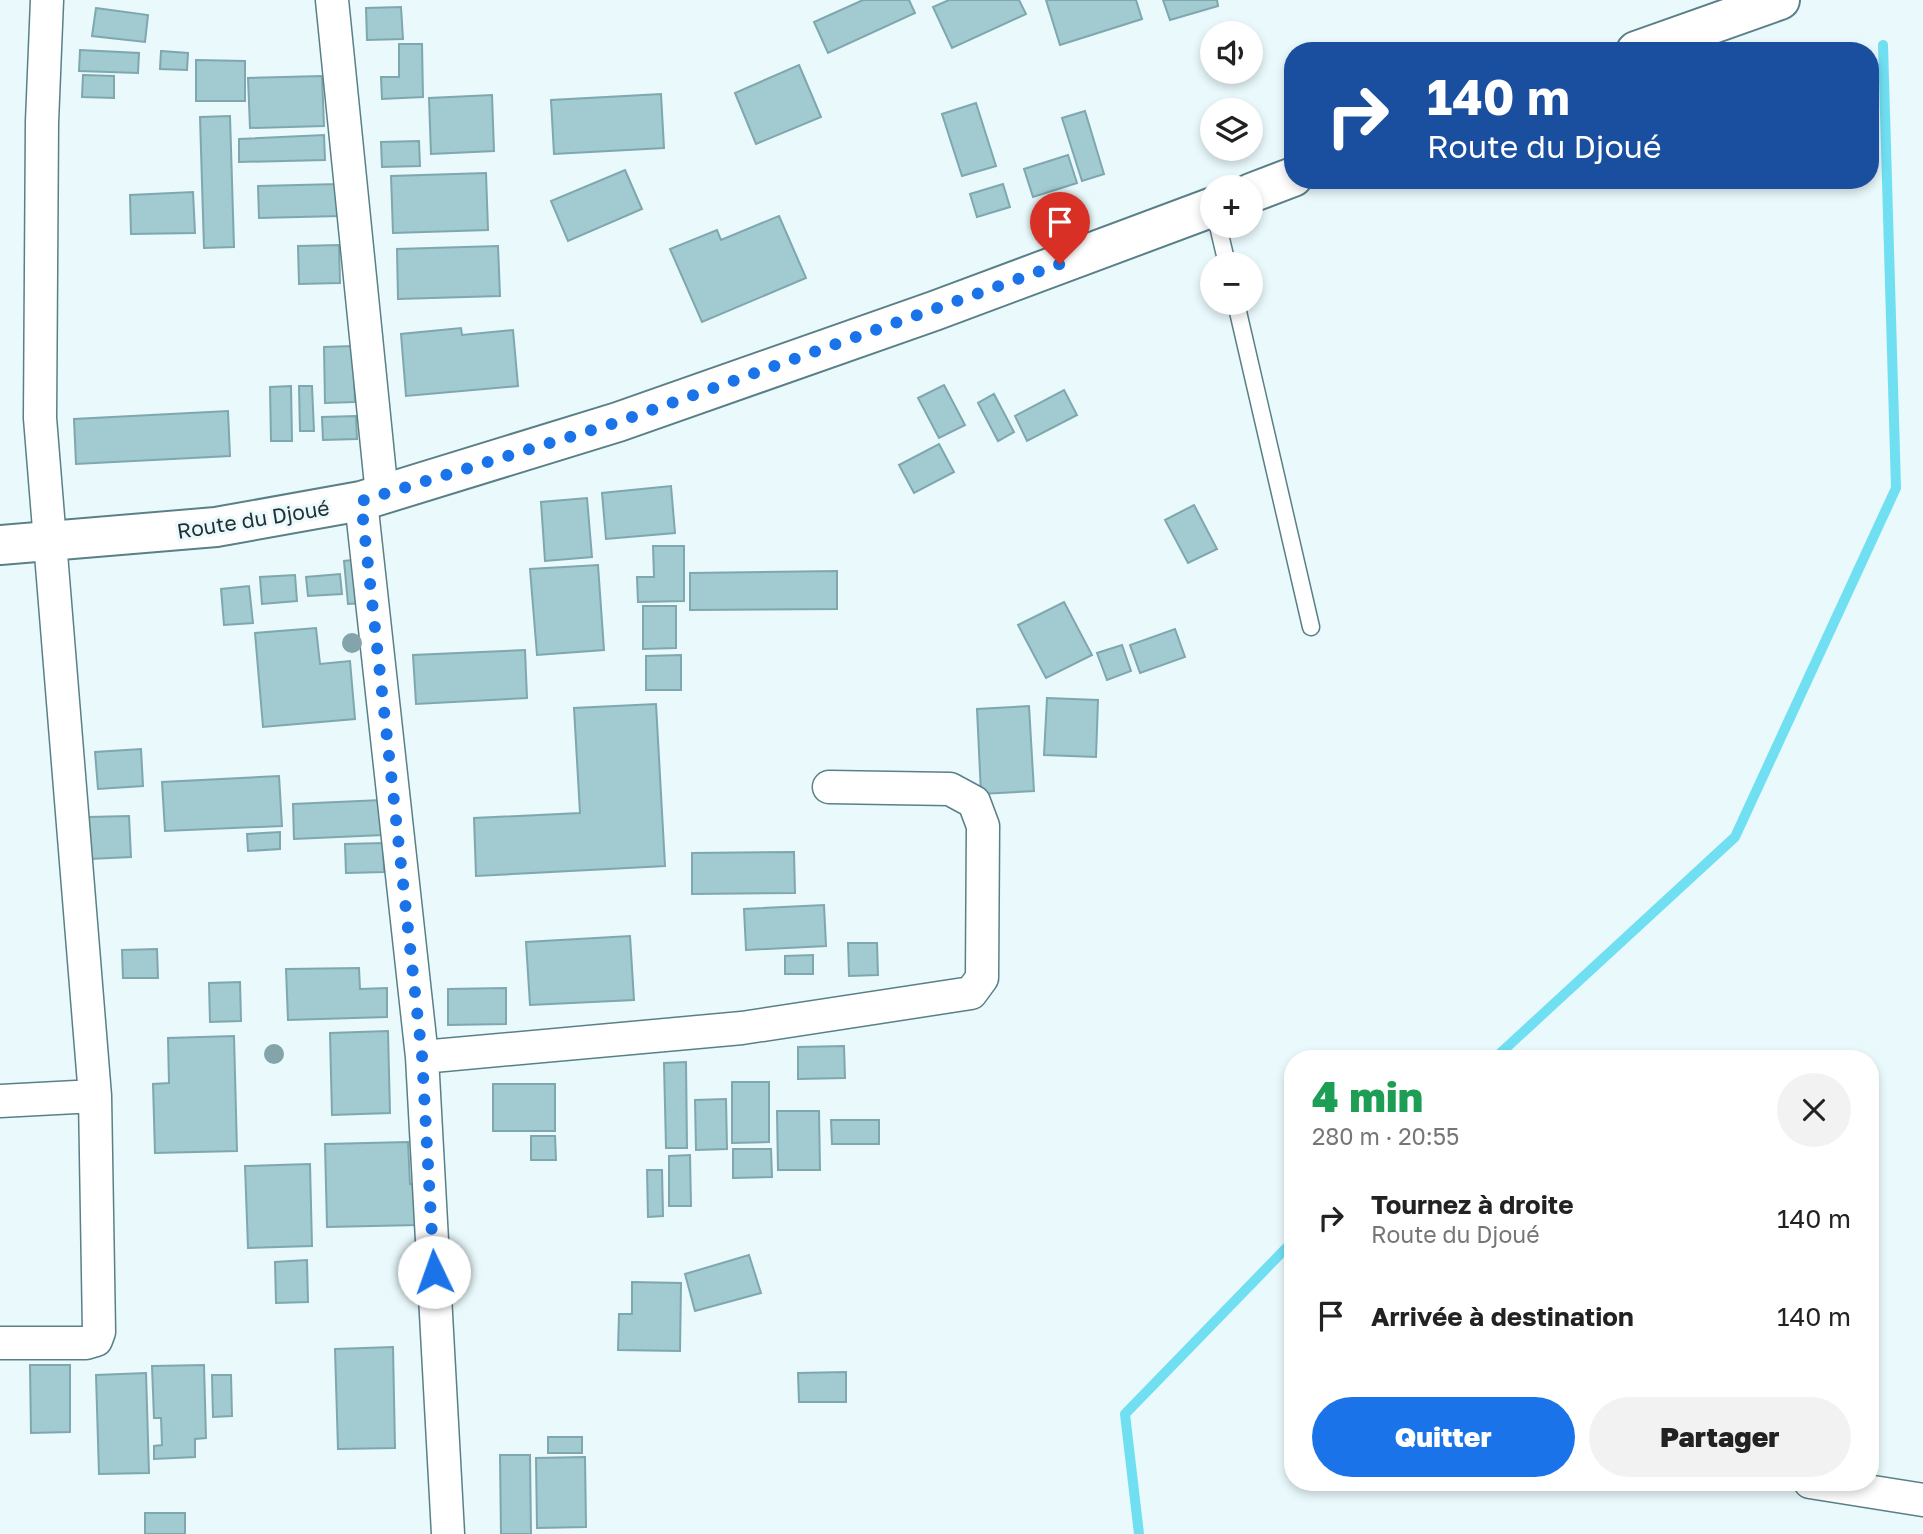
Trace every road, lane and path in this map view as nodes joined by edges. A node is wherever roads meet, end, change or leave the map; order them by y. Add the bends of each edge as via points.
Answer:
1 (47, 0) edge
2 (332, 0) edge
3 (1780, 0) edge
4 (1661, 42) edge
5 (1284, 180) edge
6 (1263, 188) edge
7 (1200, 212) edge
8 (1239, 315) edge
9 (372, 498) junction
10 (52, 543) junction
11 (0, 545) edge
12 (1311, 627) dead end
13 (829, 787) dead end
14 (422, 1056) junction
15 (95, 1096) junction
16 (0, 1101) edge
17 (0, 1343) edge
18 (1867, 1491) edge
19 (1923, 1500) edge
20 (448, 1534) edge

1 - 10 street via 40,418
2 - 9 street
3 - 4 main road
5 - 6 main road
7 - 9 main road, Route du Djoué via 618,422
8 - 12 lane
9 - 10 main road, Route du Djoué via 216,527
9 - 14 street
10 - 11 main road, Route du Djoué
10 - 15 street
13 - 14 street via 950,789 974,802 984,826 982,978 971,993 742,1028
14 - 20 street
15 - 16 street
15 - 17 street via 96,1340
18 - 19 street

